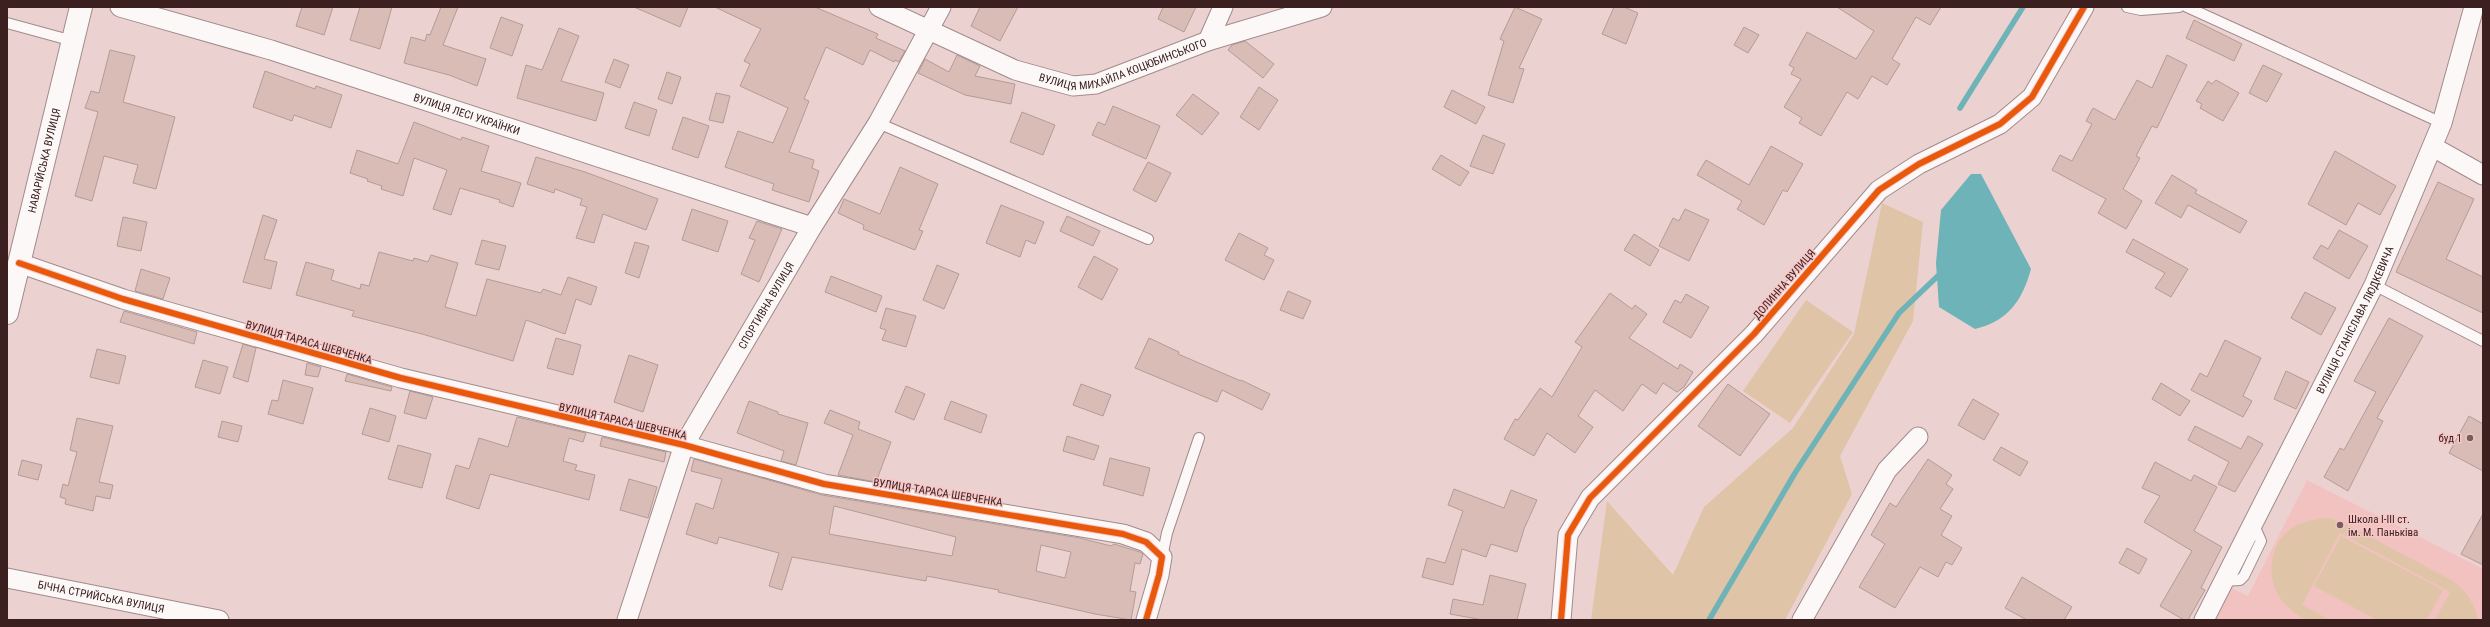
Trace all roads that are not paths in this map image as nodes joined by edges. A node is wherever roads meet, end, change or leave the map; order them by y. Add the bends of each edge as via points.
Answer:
1 (81, 7) edge
2 (120, 7) edge
3 (879, 7) edge
4 (941, 7) edge
5 (1223, 7) edge
6 (1322, 7) edge
7 (2084, 7) edge
8 (2127, 7) edge
9 (2179, 7) edge
10 (2187, 7) edge
11 (2474, 7) edge
12 (7, 23) edge
13 (928, 30) junction
14 (73, 41) junction
15 (1208, 41) junction
16 (878, 123) junction
17 (2442, 123) junction
18 (2433, 147) junction
19 (2483, 175) edge
20 (812, 227) junction
21 (1148, 239) dead end
22 (19, 263) junction
23 (2374, 285) junction
24 (7, 313) edge
25 (2483, 341) edge
26 (1199, 438) dead end
27 (1918, 438) dead end
28 (684, 445) junction
29 (1162, 557) junction
30 (7, 578) edge
31 (219, 620) edge
32 (627, 620) edge
33 (1146, 620) edge
34 (1561, 620) edge
35 (1802, 620) edge
36 (2204, 620) edge

1 - 14 street, НАВАРІЙСЬКА ВУЛИЦЯ
2 - 20 street, ВУЛИЦЯ ЛЕСІ УКРАЇНКИ via 271,50
3 - 13 street, ВУЛИЦЯ МИХАЙЛА КОЦЮБИНСЬКОГО
4 - 13 street, СПОРТИВНА ВУЛИЦЯ
5 - 15 street
6 - 15 street, ВУЛИЦЯ МИХАЙЛА КОЦЮБИНСЬКОГО
7 - 34 street, ДОЛИННА ВУЛИЦЯ via 2032,96 2000,124 1919,164 1879,190 1754,334 1590,498 1568,535
8 - 9 lane via 2141,10
10 - 17 lane
11 - 17 street, ВУЛИЦЯ СТАНІСЛАВА ЛЮДКЕВИЧА
12 - 14 lane
13 - 15 street, ВУЛИЦЯ МИХАЙЛА КОЦЮБИНСЬКОГО via 1015,70 1073,86 1096,84
13 - 16 street, СПОРТИВНА ВУЛИЦЯ
14 - 22 street, НАВАРІЙСЬКА ВУЛИЦЯ
16 - 20 street, СПОРТИВНА ВУЛИЦЯ
16 - 21 lane
17 - 18 street, ВУЛИЦЯ СТАНІСЛАВА ЛЮДКЕВИЧА
18 - 19 street
18 - 23 street, ВУЛИЦЯ СТАНІСЛАВА ЛЮДКЕВИЧА
20 - 28 street, СПОРТИВНА ВУЛИЦЯ
22 - 24 street, НАВАРІЙСЬКА ВУЛИЦЯ
22 - 28 street, ВУЛИЦЯ ТАРАСА ШЕВЧЕНКА via 123,299 401,378
23 - 25 lane
23 - 36 street, ВУЛИЦЯ СТАНІСЛАВА ЛЮДКЕВИЧА
26 - 29 lane via 1167,534
27 - 35 street via 1887,470
28 - 29 street, ВУЛИЦЯ ТАРАСА ШЕВЧЕНКА via 824,484 1123,534 1146,542
28 - 32 street, СПОРТИВНА ВУЛИЦЯ
29 - 33 street
30 - 31 street, БІЧНА СТРИЙСЬКА ВУЛИЦЯ

